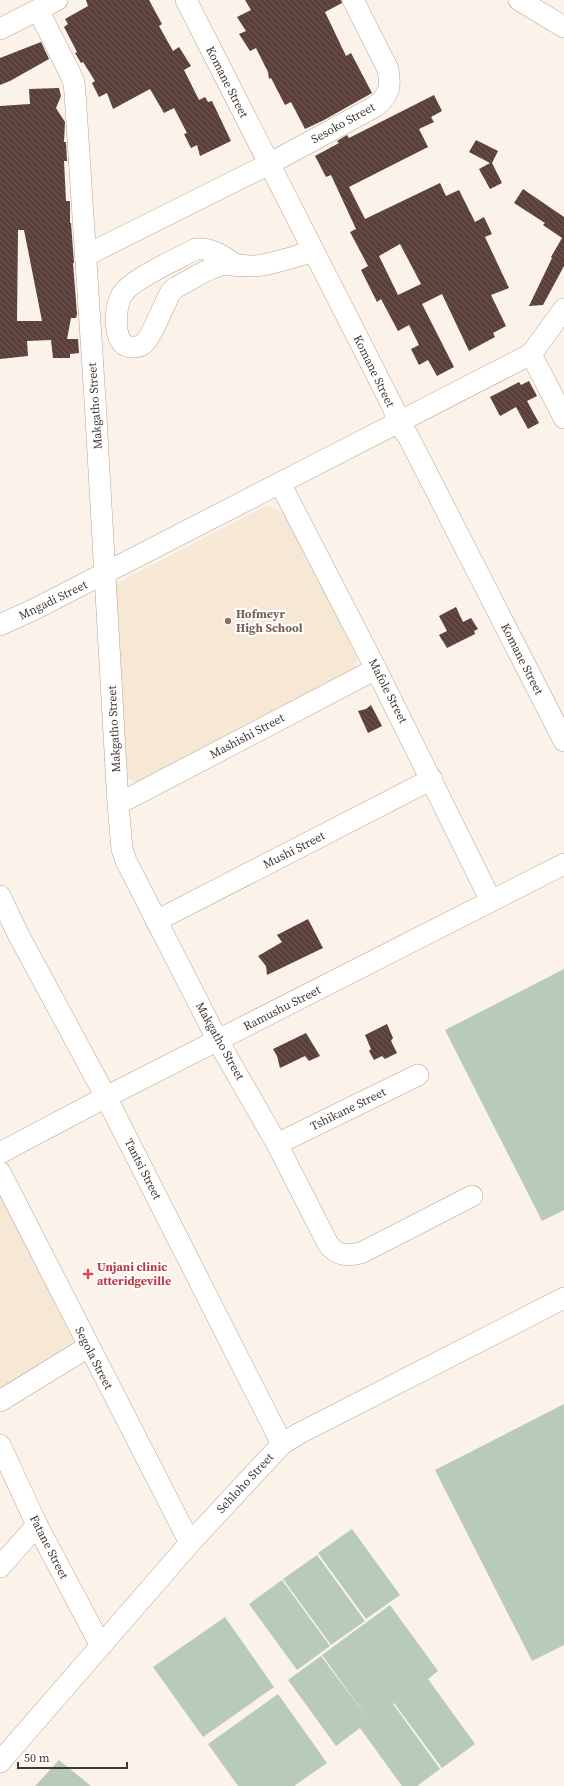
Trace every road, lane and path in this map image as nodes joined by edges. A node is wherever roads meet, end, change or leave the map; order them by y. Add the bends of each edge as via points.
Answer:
1 (57, 0) edge
2 (186, 0) edge
3 (353, 0) edge
4 (519, 0) edge
5 (38, 10) junction
6 (564, 27) edge
7 (0, 29) edge
8 (269, 164) junction
9 (314, 251) junction
10 (85, 256) junction
11 (237, 266) junction
12 (564, 309) edge
13 (531, 354) junction
14 (564, 418) edge
15 (398, 423) junction
16 (280, 484) junction
17 (105, 574) junction
18 (0, 624) edge
19 (376, 669) junction
20 (564, 740) edge
21 (432, 779) junction
22 (118, 804) junction
23 (564, 864) edge
24 (0, 896) edge
25 (491, 901) junction
26 (156, 921) junction
27 (218, 1041) junction
28 (418, 1075) dead end
29 (106, 1097) junction
30 (277, 1144) junction
31 (0, 1153) edge
32 (0, 1172) edge
33 (472, 1196) dead end
34 (564, 1298) edge
35 (88, 1347) junction
36 (0, 1402) edge
37 (282, 1444) junction
38 (0, 1445) edge
39 (37, 1525) junction
40 (190, 1543) junction
41 (0, 1567) edge
42 (101, 1646) junction
43 (0, 1762) edge

1 - 5 street
2 - 8 street, Komane Street
3 - 8 street, Sesoko Street via 388,69 390,80 385,98 376,106
4 - 6 street
5 - 7 street
5 - 10 street, Makgatho Street via 74,83
8 - 9 street, Komane Street
8 - 10 street, Sesoko Street
9 - 11 street via 258,266
9 - 15 street, Komane Street via 393,407
10 - 17 street, Makgatho Street
11 - 11 street via 232,264 218,267 175,288 142,345 125,346 119,340 117,312 121,296 129,287 146,276 196,249 203,248 223,256
12 - 13 street
13 - 14 street
13 - 15 street, Mngadi Street
15 - 16 street, Mngadi Street
15 - 20 street, Komane Street via 408,436
16 - 17 street, Mngadi Street
16 - 19 street, Mafole Street
17 - 18 street, Mngadi Street
17 - 22 street, Makgatho Street
19 - 21 street, Mafole Street
19 - 22 street, Mashishi Street
21 - 25 street, Mafole Street
21 - 26 street, Mushi Street
22 - 26 street, Makgatho Street via 122,849
23 - 25 street, Ramushu Street
24 - 29 street, Tantsi Street
25 - 27 street, Ramushu Street
26 - 27 street, Makgatho Street
27 - 29 street, Ramushu Street
27 - 30 street, Makgatho Street
28 - 30 street, Tshikane Street
29 - 31 street, Ramushu Street
29 - 37 street, Tantsi Street
30 - 33 street, Makgatho Street via 328,1244 339,1255 361,1253
32 - 35 street, Segola Street
34 - 37 street, Sehloho Street
35 - 36 street
35 - 40 street, Segola Street
37 - 40 street, Sehloho Street
38 - 39 street, Fatane Street
39 - 41 street
39 - 42 street, Fatane Street
40 - 42 street, Sehloho Street
42 - 43 street, Sehloho Street

